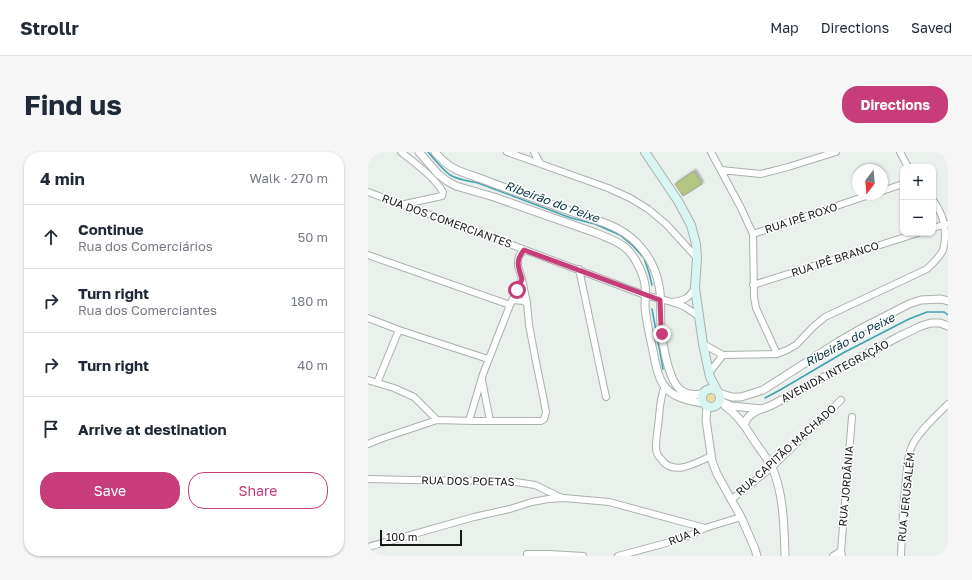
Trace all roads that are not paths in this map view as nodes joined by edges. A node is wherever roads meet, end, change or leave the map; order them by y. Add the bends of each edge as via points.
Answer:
1 (401, 152) edge
2 (419, 152) edge
3 (435, 152) edge
4 (507, 152) edge
5 (534, 152) edge
6 (645, 152) edge
7 (711, 152) edge
8 (836, 152) edge
9 (900, 152) edge
10 (540, 163) junction
11 (906, 164) edge
12 (721, 170) junction
13 (900, 185) edge
14 (888, 189) edge
15 (368, 192) edge
16 (854, 200) edge
17 (936, 204) edge
18 (403, 205) junction
19 (946, 224) junction
20 (936, 227) edge
21 (753, 234) junction
22 (908, 236) edge
23 (524, 250) junction
24 (368, 255) edge
25 (697, 258) junction
26 (579, 270) junction
27 (522, 279) junction
28 (753, 285) junction
29 (695, 288) junction
30 (646, 295) junction
31 (660, 300) junction
32 (948, 301) edge
33 (511, 302) junction
34 (672, 302) junction
35 (527, 303) junction
36 (698, 316) junction
37 (368, 318) edge
38 (948, 326) edge
39 (399, 330) junction
40 (703, 344) junction
41 (777, 354) junction
42 (722, 355) junction
43 (488, 359) junction
44 (709, 375) junction
45 (482, 378) junction
46 (368, 380) edge
47 (377, 383) junction
48 (665, 386) junction
49 (368, 387) edge
50 (606, 397) dead end
51 (719, 397) junction
52 (704, 398) junction
53 (841, 400) dead end
54 (948, 404) edge
55 (762, 409) junction
56 (852, 417) dead end
57 (437, 420) junction
58 (468, 421) junction
59 (490, 421) junction
60 (744, 425) junction
61 (368, 444) edge
62 (711, 456) junction
63 (772, 467) junction
64 (368, 479) edge
65 (564, 498) junction
66 (731, 500) junction
67 (742, 518) junction
68 (705, 528) junction
69 (368, 547) edge
70 (527, 554) dead end
71 (841, 554) edge
72 (584, 556) edge
73 (618, 556) edge
74 (757, 556) edge
75 (785, 556) edge
76 (833, 556) edge
77 (901, 556) edge

1 - 18 street via 443,192 442,196
2 - 30 street via 438,174 456,186 596,233 624,246 643,274
3 - 31 street via 440,159 462,173 621,230 644,251 652,265 660,286
4 - 10 street
5 - 10 street
6 - 25 main road via 691,225
7 - 12 street
8 - 12 street via 761,174
9 - 11 street
10 - 25 street via 630,198 666,224
12 - 21 street
13 - 14 street
15 - 18 street, RUA DOS COMERCIANTES
16 - 21 street, RUA IPÊ ROXO
17 - 19 street
18 - 23 street, RUA DOS COMERCIANTES
19 - 20 street
19 - 41 street via 943,250 927,269 825,317 796,344
21 - 28 street
22 - 28 street, RUA IPÊ BRANCO
23 - 26 street, RUA DOS COMERCIANTES
23 - 27 street via 518,261
24 - 33 street
25 - 29 main road
26 - 30 street, RUA DOS COMERCIANTES
26 - 50 street
27 - 33 street
27 - 35 street
28 - 41 street via 756,308
29 - 34 street via 682,301
29 - 36 main road
30 - 31 street, RUA DOS COMERCIANTES
30 - 48 street via 645,309 656,366
31 - 34 street, RUA DOS COMERCIANTES
31 - 52 street via 663,343 670,375 682,391
32 - 51 street, AVENIDA INTEGRAÇÃO via 921,300 909,304 838,342 763,390 741,397
33 - 35 street
33 - 43 street
34 - 36 street, RUA DOS COMERCIANTES
35 - 59 street via 546,412 544,419
36 - 40 main road
37 - 39 street
38 - 55 street, AVENIDA INTEGRAÇÃO via 931,323 921,326
39 - 43 street
39 - 47 street
40 - 42 street
40 - 44 main road
41 - 42 street
42 - 44 street
43 - 45 street
44 - 51 main road
44 - 52 main road
45 - 58 street
45 - 59 street
46 - 47 street
47 - 49 street
47 - 57 street via 414,397
48 - 52 street via 670,392 686,400
48 - 62 street via 660,400 656,449 658,456 664,464 672,468 681,468
51 - 52 main road via 712,389
51 - 52 main road via 717,406 714,407
51 - 55 street, AVENIDA INTEGRAÇÃO via 731,406
51 - 60 street
52 - 62 street
53 - 63 street, RUA CAPITÃO MACHADO
54 - 77 street, RUA JERUSALÉM via 912,445 904,495
55 - 60 street via 749,416
56 - 71 street, RUA JORDÂNIA
57 - 58 street
57 - 61 street
58 - 59 street
60 - 63 street
62 - 66 street
63 - 66 street, RUA CAPITÃO MACHADO
63 - 75 street via 784,514
64 - 65 street, RUA DOS POETAS via 520,482 535,485
65 - 68 street via 609,502
65 - 69 street via 532,502
66 - 67 street
67 - 68 street, RUA A
67 - 74 street
68 - 73 street, RUA A via 670,542
70 - 72 street
71 - 76 street

